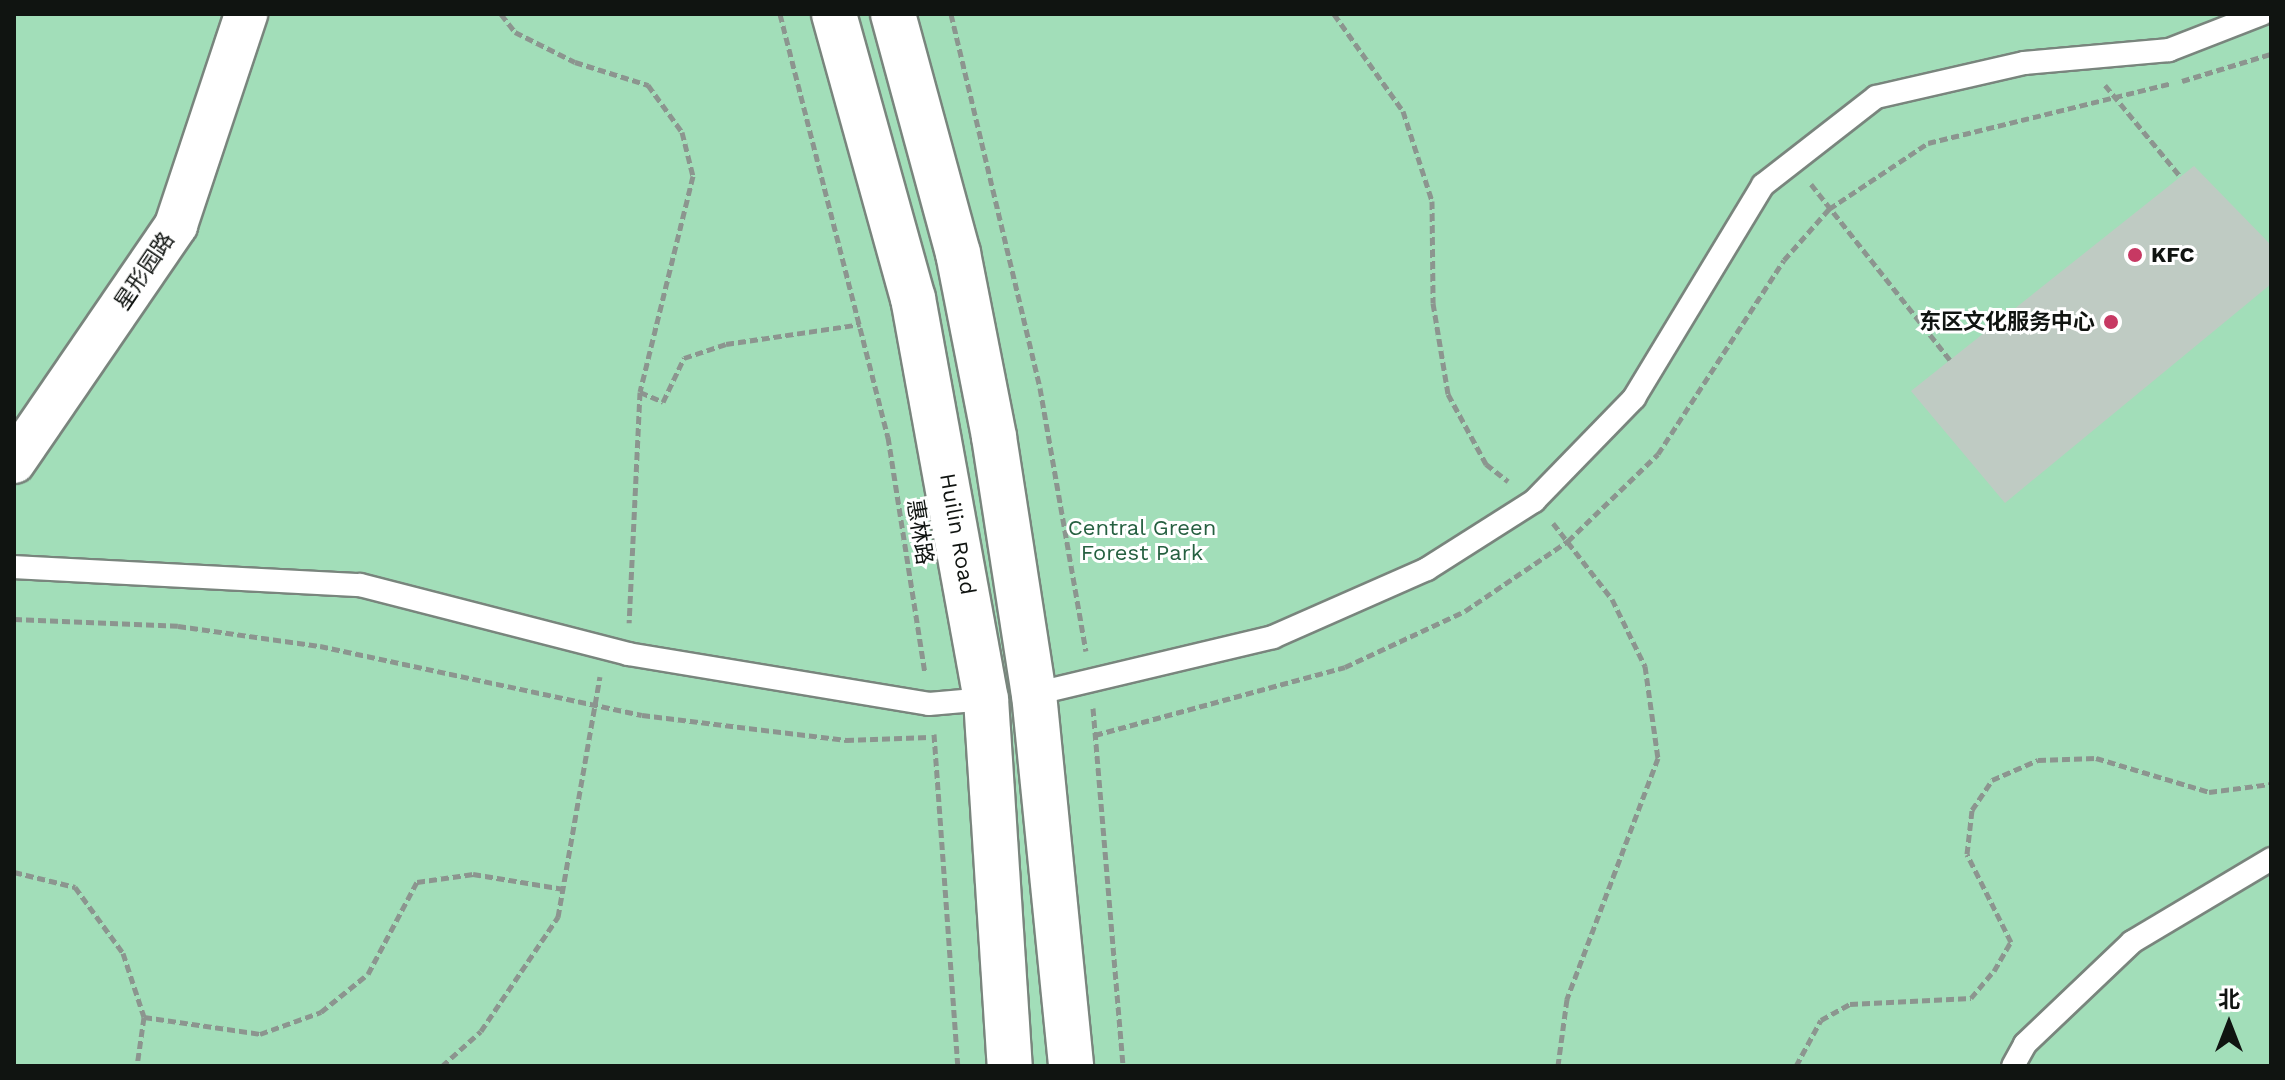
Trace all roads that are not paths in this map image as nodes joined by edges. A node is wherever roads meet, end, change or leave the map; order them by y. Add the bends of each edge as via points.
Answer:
1 (246, 14) edge
2 (834, 14) edge
3 (893, 14) edge
4 (2262, 14) edge
5 (14, 462) edge
6 (14, 567) edge
7 (1034, 694) junction
8 (986, 699) junction
9 (2271, 859) edge
10 (1010, 1066) edge
11 (1071, 1066) edge
12 (2013, 1066) edge

1 - 5 street, 星形园路 via 176,225
2 - 8 main road, Huilin Road via 913,298
3 - 7 main road via 958,253
4 - 7 lane via 2169,50 2024,63 1876,97 1763,185 1634,398 1534,501 1427,569 1273,637
6 - 8 lane via 360,585 628,654 929,704
7 - 11 main road
8 - 10 main road, Huilin Road
9 - 12 lane via 2132,942 2025,1044

